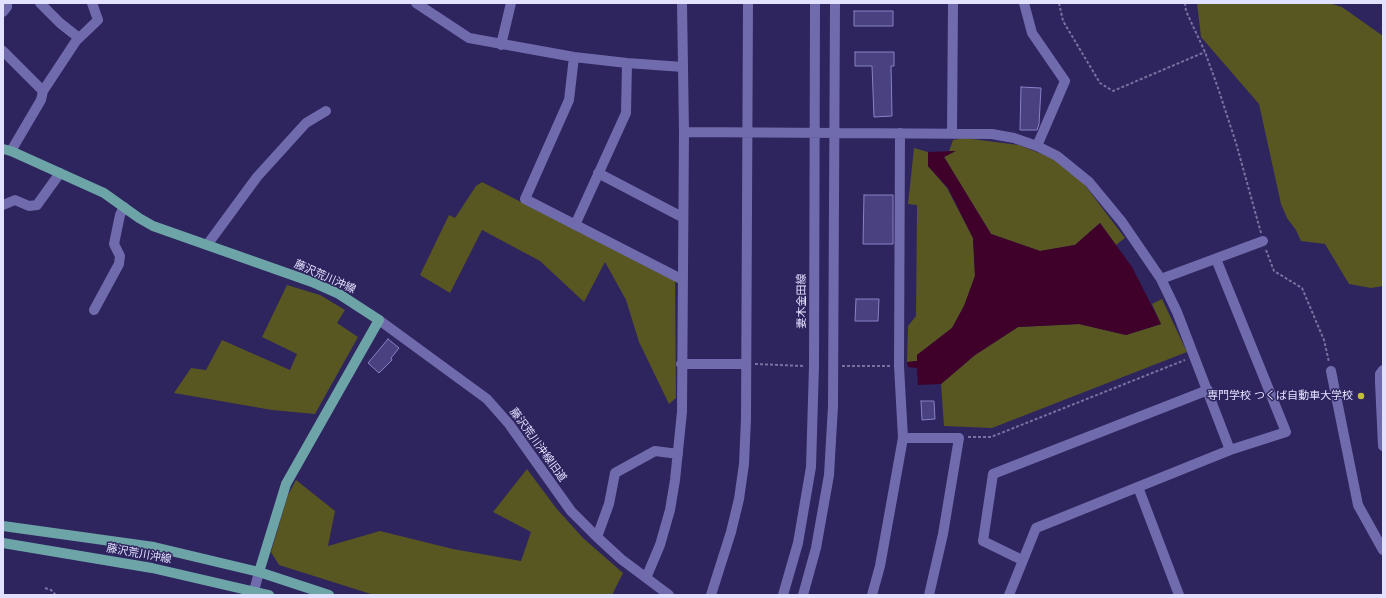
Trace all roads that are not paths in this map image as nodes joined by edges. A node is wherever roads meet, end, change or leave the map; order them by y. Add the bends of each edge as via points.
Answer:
1 (7, 3) edge
2 (40, 3) edge
3 (92, 3) edge
4 (416, 3) edge
5 (511, 3) edge
6 (682, 3) edge
7 (748, 3) edge
8 (815, 3) edge
9 (835, 3) edge
10 (953, 3) edge
11 (1024, 3) edge
12 (3, 12) edge
13 (79, 38) junction
14 (501, 45) junction
15 (3, 51) edge
16 (574, 57) junction
17 (626, 63) junction
18 (683, 67) junction
19 (43, 91) junction
20 (326, 110) dead end
21 (684, 132) junction
22 (748, 132) junction
23 (814, 133) junction
24 (834, 133) junction
25 (900, 133) junction
26 (952, 133) junction
27 (1037, 146) junction
28 (7, 150) edge
29 (60, 173) junction
30 (598, 173) junction
31 (3, 205) edge
32 (124, 207) junction
33 (682, 217) junction
34 (575, 225) junction
35 (1264, 241) road end
36 (207, 245) junction
37 (1216, 259) junction
38 (682, 279) junction
39 (1161, 279) junction
40 (94, 310) dead end
41 (379, 320) junction
42 (681, 364) junction
43 (746, 364) junction
44 (1383, 370) edge
45 (1331, 371) road end
46 (1208, 390) junction
47 (1382, 412) edge
48 (904, 438) junction
49 (1383, 446) edge
50 (1230, 450) junction
51 (678, 454) junction
52 (1138, 487) junction
53 (3, 526) edge
54 (597, 537) junction
55 (3, 543) edge
56 (1383, 550) edge
57 (1022, 560) junction
58 (259, 572) junction
59 (646, 578) junction
60 (254, 593) edge
61 (269, 595) edge
62 (329, 595) edge
63 (669, 595) edge
64 (711, 595) edge
65 (783, 595) edge
66 (803, 595) edge
67 (872, 595) edge
68 (929, 595) edge
69 (1009, 595) edge
70 (1179, 595) edge

1 - 12 street
2 - 13 street
3 - 13 street via 98,20
4 - 14 street via 469,38
5 - 14 street
6 - 18 street
7 - 22 street
8 - 23 street, 妻木金田線
9 - 24 street
10 - 26 street
11 - 27 street via 1032,32 1065,81
13 - 19 street
14 - 16 street
15 - 19 street
16 - 17 street
16 - 34 street via 569,100 525,199
17 - 18 street
17 - 30 street via 626,113
18 - 21 street
19 - 28 street via 41,100
20 - 36 street via 306,123 257,177
21 - 22 street
21 - 33 street
22 - 23 street
22 - 43 street
23 - 24 street
23 - 65 street, 妻木金田線 via 814,366 811,467 798,543
24 - 25 street
24 - 66 street via 833,406 829,475 816,548
25 - 26 street
25 - 48 street via 899,366
26 - 27 street via 992,134
27 - 39 street via 1066,162 1089,182 1122,222
28 - 29 main road, 藤沢荒川沖線
29 - 31 street via 36,205 29,206 15,200
29 - 32 main road, 藤沢荒川沖線 via 104,193
30 - 33 street
30 - 34 street
32 - 36 main road, 藤沢荒川沖線 via 153,226
32 - 40 street via 114,244 120,256 119,264
33 - 38 street
34 - 38 street
35 - 37 street
36 - 41 main road, 藤沢荒川沖線 via 312,282 339,294
37 - 39 street
37 - 50 street via 1286,432
38 - 42 street
39 - 46 street
41 - 54 street, 藤沢荒川沖線旧道 via 474,394 487,399 509,424 571,511
41 - 58 main road via 286,484
42 - 43 street
42 - 51 street via 682,412
43 - 64 street via 744,464 739,499 725,555
44 - 47 street via 1380,374
45 - 56 street via 1358,505
46 - 50 street
46 - 57 street via 993,474 983,541
47 - 49 street
48 - 67 street via 880,566
48 - 68 street via 959,438
50 - 52 street
51 - 54 street via 655,451 616,473 609,504
51 - 59 street via 670,510 660,545
52 - 57 street via 1036,528
52 - 70 street
53 - 58 main road, 藤沢荒川沖線 via 154,547
54 - 59 street, 藤沢荒川沖線旧道
55 - 60 main road, 藤沢荒川沖線 via 152,568
57 - 69 street
58 - 60 street
58 - 62 main road, 藤沢荒川沖線
59 - 63 street, 藤沢荒川沖線旧道
60 - 61 main road, 藤沢荒川沖線

